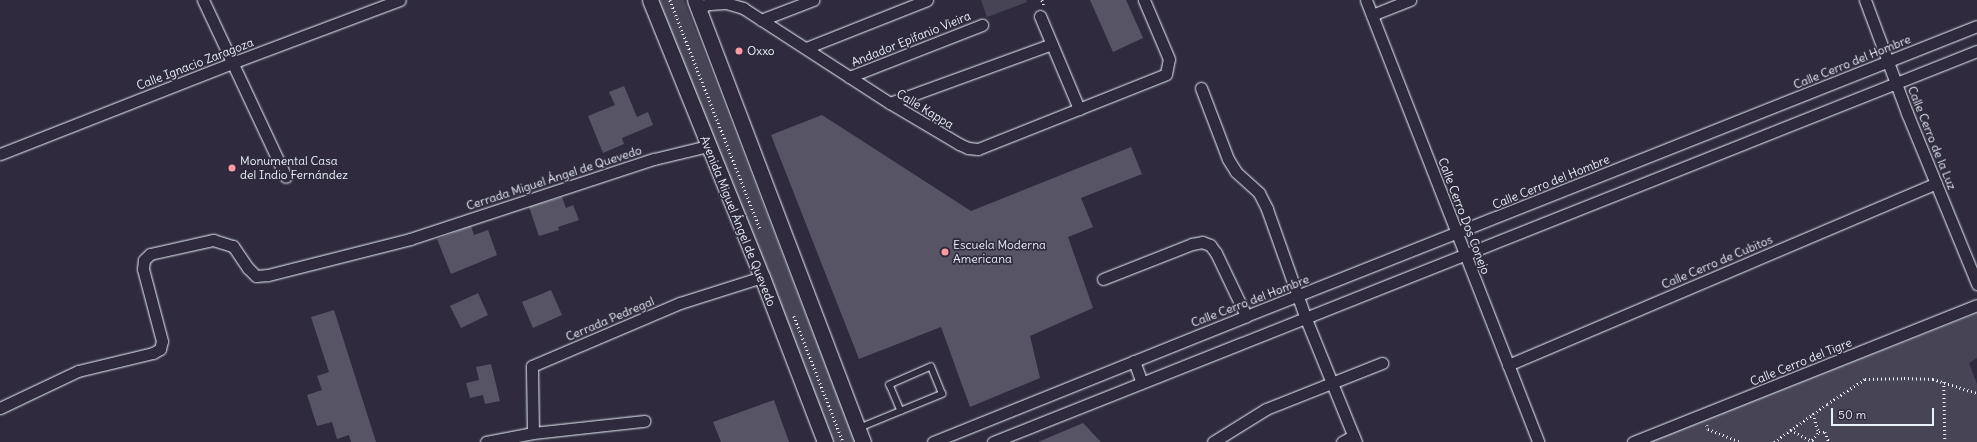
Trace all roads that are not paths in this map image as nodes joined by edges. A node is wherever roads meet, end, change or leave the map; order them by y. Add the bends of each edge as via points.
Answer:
1 (203, 0) edge
2 (400, 0) edge
3 (650, 0) edge
4 (813, 0) edge
5 (927, 0) edge
6 (1144, 0) edge
7 (1366, 0) edge
8 (1410, 0) edge
9 (1865, 0) edge
10 (704, 3) edge
11 (1372, 15) junction
12 (1040, 16) dead end
13 (761, 20) junction
14 (982, 25) dead end
15 (1977, 26) edge
16 (1052, 44) junction
17 (806, 48) junction
18 (1977, 52) edge
19 (1889, 61) junction
20 (232, 63) junction
21 (850, 77) junction
22 (1896, 83) junction
23 (1201, 88) dead end
24 (890, 103) junction
25 (1079, 109) junction
26 (708, 146) junction
27 (0, 154) edge
28 (286, 177) dead end
29 (1936, 183) junction
30 (1457, 233) junction
31 (1465, 255) junction
32 (762, 277) junction
33 (1103, 279) dead end
34 (1977, 284) edge
35 (1298, 296) junction
36 (1977, 305) edge
37 (1246, 316) junction
38 (1306, 319) junction
39 (1134, 361) junction
40 (1382, 363) dead end
41 (1508, 365) junction
42 (1142, 384) junction
43 (1332, 384) junction
44 (0, 408) edge
45 (901, 411) junction
46 (644, 421) dead end
47 (533, 433) junction
48 (861, 435) edge
49 (1354, 439) edge
50 (486, 442) edge
51 (825, 442) edge
52 (933, 442) edge
53 (993, 442) edge
54 (1213, 442) edge
55 (1342, 442) edge
56 (1538, 442) edge
57 (1633, 442) edge

1 - 20 street
2 - 20 street, Calle Ignacio Zaragoza
3 - 26 main road, Avenida Miguel Ángel de Quevedo
4 - 13 street
5 - 17 street
6 - 25 street, Calle Kappa via 1169,59 1166,74
7 - 11 street, Calle Cerro Dos Conejo
8 - 11 street
9 - 19 street, Calle Cerro de la Luz
10 - 13 street, Calle Kappa via 726,3 742,8
10 - 48 main road
11 - 30 street, Calle Cerro Dos Conejo
12 - 16 street
13 - 17 street, Calle Kappa
14 - 21 street, Andador Epifanio Vieira
15 - 19 street, Calle Cerro del Hombre
16 - 24 street
16 - 25 street
17 - 21 street, Calle Kappa
18 - 22 street
19 - 22 street, Calle Cerro de la Luz
19 - 30 street, Calle Cerro del Hombre
20 - 27 street, Calle Ignacio Zaragoza
20 - 28 street
21 - 24 street, Calle Kappa
22 - 29 street, Calle Cerro de la Luz
22 - 31 street
23 - 35 street via 1228,159 1236,172 1259,194 1267,209
24 - 25 street, Calle Kappa via 959,144 978,149
26 - 32 main road, Avenida Miguel Ángel de Quevedo
26 - 44 street, Cerrada Miguel Ángel de Quevedo via 654,159 410,239 268,276 256,276 233,246 213,240 150,254 144,260 143,269 162,341 160,349 153,353 78,371
29 - 34 street, Calle Cerro de la Luz
29 - 41 street, Calle Cerro de Cubitos
30 - 31 street, Calle Cerro Dos Conejo
30 - 35 street, Calle Cerro del Hombre
31 - 38 street
31 - 41 street, Calle Cerro Dos Conejo
32 - 47 street, Cerrada Pedregal via 680,303 532,366
32 - 51 main road, Avenida Miguel Ángel de Quevedo
33 - 37 street via 1202,242 1210,245 1216,253
35 - 37 street, Calle Cerro del Hombre
35 - 38 street
36 - 57 street, Calle Cerro del Tigre
37 - 39 street, Calle Cerro del Hombre
38 - 42 street
38 - 43 street
39 - 42 street
39 - 52 street, Calle Cerro del Hombre
40 - 43 street
41 - 56 street, Calle Cerro Dos Conejo
42 - 53 street
43 - 49 street
43 - 54 street via 1266,409
45 - 45 lane via 890,385 931,367 942,394
45 - 48 lane
46 - 47 street
47 - 50 street
49 - 55 street

